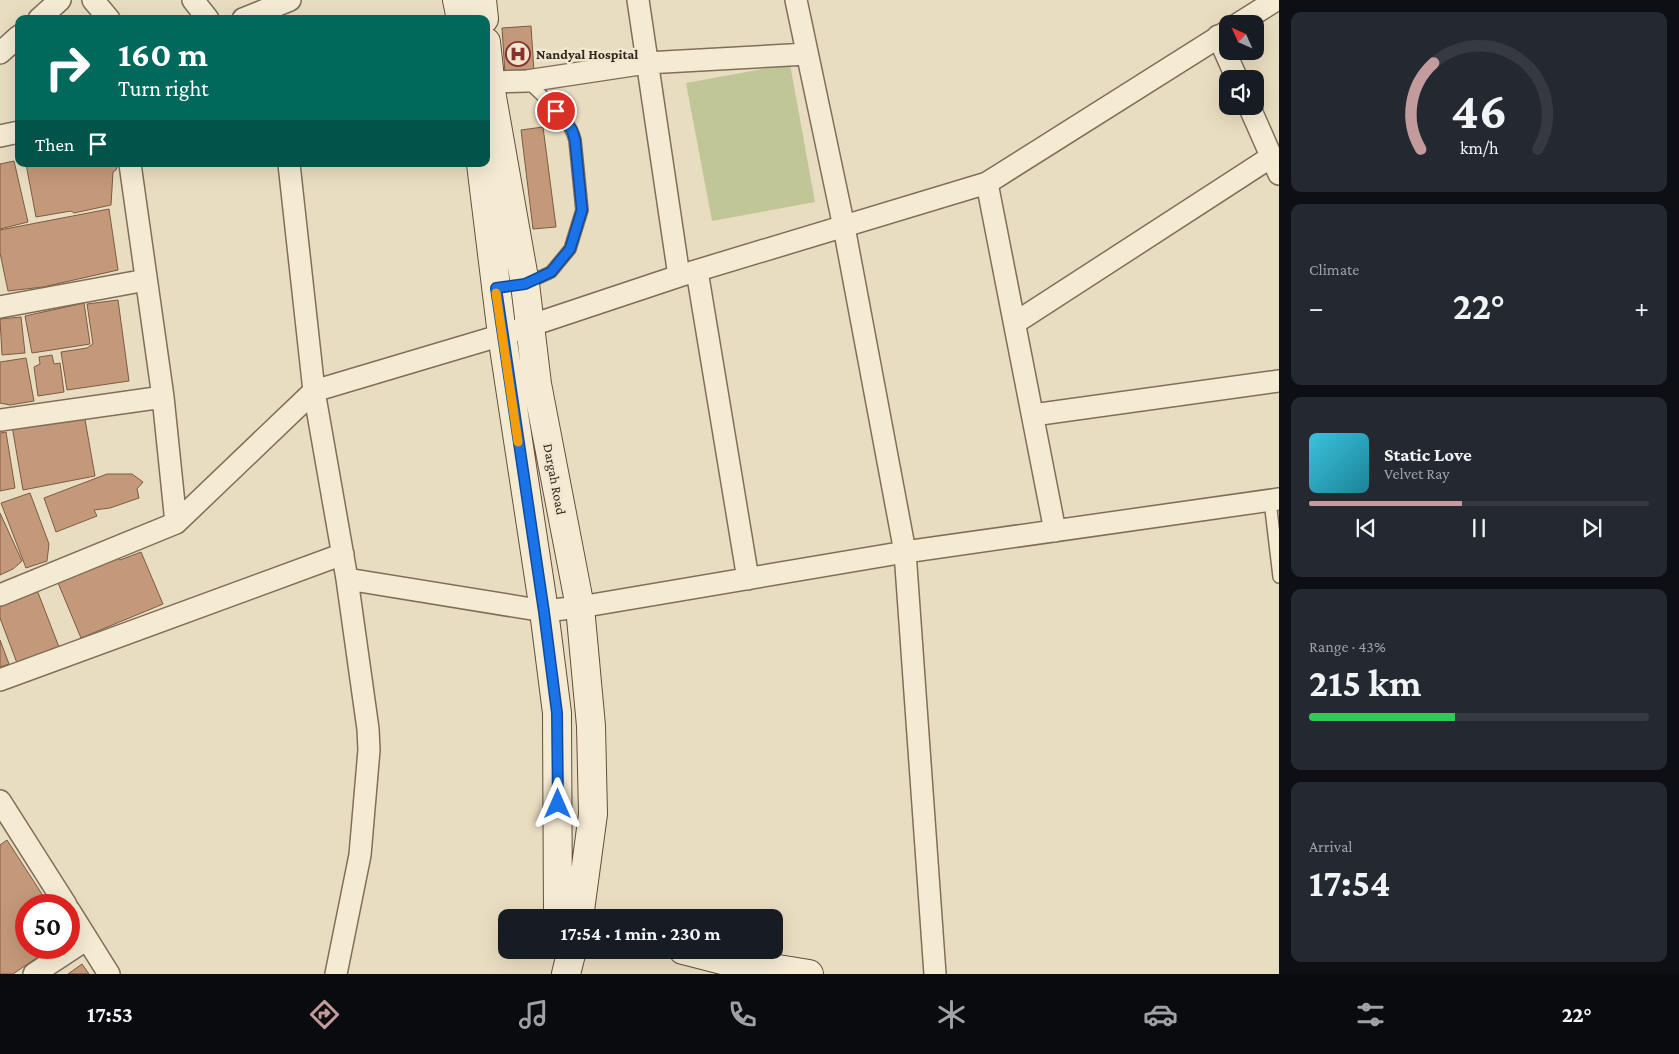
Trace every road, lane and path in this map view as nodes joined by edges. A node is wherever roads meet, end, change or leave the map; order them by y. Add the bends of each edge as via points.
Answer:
1 (60, 0) edge
2 (93, 0) edge
3 (192, 0) edge
4 (457, 0) edge
5 (482, 0) edge
6 (638, 0) edge
7 (796, 0) edge
8 (1276, 0) edge
9 (279, 9) edge
10 (43, 15) edge
11 (106, 15) edge
12 (205, 15) edge
13 (257, 15) edge
14 (460, 15) edge
15 (484, 15) edge
16 (1252, 15) edge
17 (1219, 37) edge
18 (15, 40) edge
19 (0, 53) edge
20 (807, 54) junction
21 (646, 64) junction
22 (490, 74) edge
23 (527, 81) junction
24 (491, 82) junction
25 (1253, 115) edge
26 (15, 133) edge
27 (0, 136) edge
28 (1275, 166) edge
29 (130, 167) edge
30 (289, 167) edge
31 (481, 167) edge
32 (987, 183) junction
33 (844, 227) junction
34 (688, 273) junction
35 (146, 280) junction
36 (525, 284) junction
37 (496, 288) junction
38 (0, 308) edge
39 (1015, 323) junction
40 (531, 326) junction
41 (502, 335) junction
42 (1279, 381) edge
43 (314, 391) junction
44 (163, 397) junction
45 (1033, 416) junction
46 (0, 420) edge
47 (1274, 500) edge
48 (176, 523) junction
49 (1055, 531) junction
50 (905, 552) junction
51 (343, 554) junction
52 (1279, 577) edge
53 (347, 579) junction
54 (748, 579) junction
55 (0, 595) edge
56 (580, 607) junction
57 (544, 612) junction
58 (0, 680) edge
59 (0, 801) edge
60 (59, 894) edge
61 (558, 909) edge
62 (580, 909) edge
63 (80, 928) edge
64 (87, 939) junction
65 (550, 959) edge
66 (570, 959) edge
67 (718, 959) edge
68 (34, 974) edge
69 (109, 974) edge
70 (336, 974) edge
71 (548, 974) edge
72 (566, 974) edge
73 (809, 974) edge
74 (934, 974) edge

1 - 10 street
2 - 11 street
3 - 12 street
4 - 14 main road
5 - 15 main road
6 - 21 street
7 - 20 street
8 - 16 street
9 - 13 street
17 - 32 street
18 - 19 street
20 - 21 street
20 - 33 street
21 - 23 street
21 - 34 street
22 - 24 main road, Dargah Road
23 - 24 street
23 - 36 lane via 572,130 582,210 570,249 559,264 551,272
24 - 36 main road, Dargah Road
25 - 28 street
26 - 27 street
28 - 39 street
29 - 35 street
30 - 43 street
31 - 37 main road
32 - 33 street
32 - 39 street
33 - 34 street
33 - 50 street
34 - 40 street
34 - 54 street
35 - 38 street
35 - 44 street
36 - 37 lane
36 - 40 main road, Dargah Road
37 - 41 main road
39 - 45 street
40 - 41 street
40 - 56 main road, Dargah Road via 537,384
41 - 43 street
41 - 57 main road
42 - 45 street
43 - 48 street
43 - 51 street
44 - 46 street
44 - 48 street
45 - 49 street
47 - 49 street
47 - 52 lane
48 - 55 street
49 - 50 street
50 - 54 street
50 - 74 street
51 - 53 street
51 - 58 street
53 - 57 street
53 - 70 street via 369,750 360,855
54 - 56 street
56 - 57 street
56 - 62 main road, Dargah Road via 591,726 593,814
57 - 61 main road via 557,713
59 - 60 street
63 - 64 street
64 - 68 street
64 - 69 street
65 - 71 main road
66 - 72 main road
67 - 73 main road

